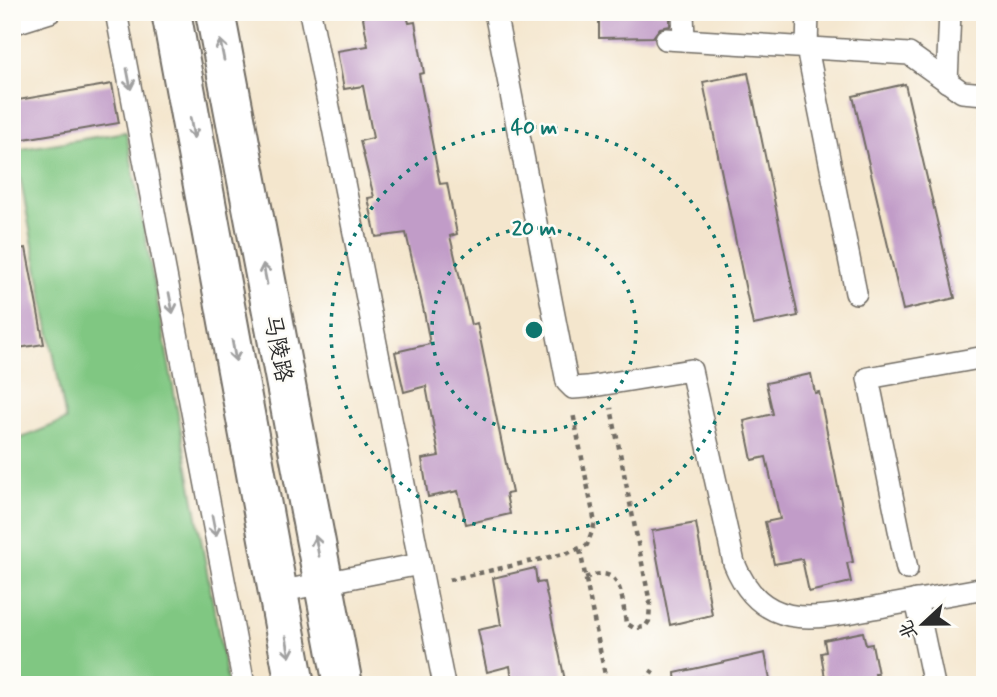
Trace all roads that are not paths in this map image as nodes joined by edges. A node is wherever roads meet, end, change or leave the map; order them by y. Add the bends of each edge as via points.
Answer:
1 (50, 12) edge
2 (116, 12) edge
3 (171, 12) edge
4 (215, 12) edge
5 (310, 12) edge
6 (495, 12) edge
7 (683, 12) edge
8 (808, 12) edge
9 (950, 12) edge
10 (12, 24) edge
11 (807, 48) junction
12 (947, 82) junction
13 (985, 94) edge
14 (856, 293) dead end
15 (985, 357) edge
16 (420, 564) junction
17 (908, 569) dead end
18 (324, 583) junction
19 (985, 588) edge
20 (278, 592) junction
21 (916, 600) junction
22 (244, 685) edge
23 (295, 685) edge
24 (343, 685) edge
25 (444, 685) edge
26 (934, 685) edge

1 - 10 lane
2 -> 22 lane
3 -> 20 street, 马陵路
18 -> 4 street, 马陵路
5 - 16 lane
6 - 21 lane via 567,382 573,388 691,370 734,563 751,596 776,611 803,617
7 - 11 lane via 675,39
8 - 11 lane
9 - 12 lane
11 - 12 lane via 909,54
11 - 14 lane
12 - 13 lane via 961,92
15 - 17 lane via 868,378
16 - 18 lane
16 - 25 lane
18 - 20 lane
18 - 24 street, 马陵路
19 - 21 lane
20 -> 23 street, 马陵路
21 - 26 lane

